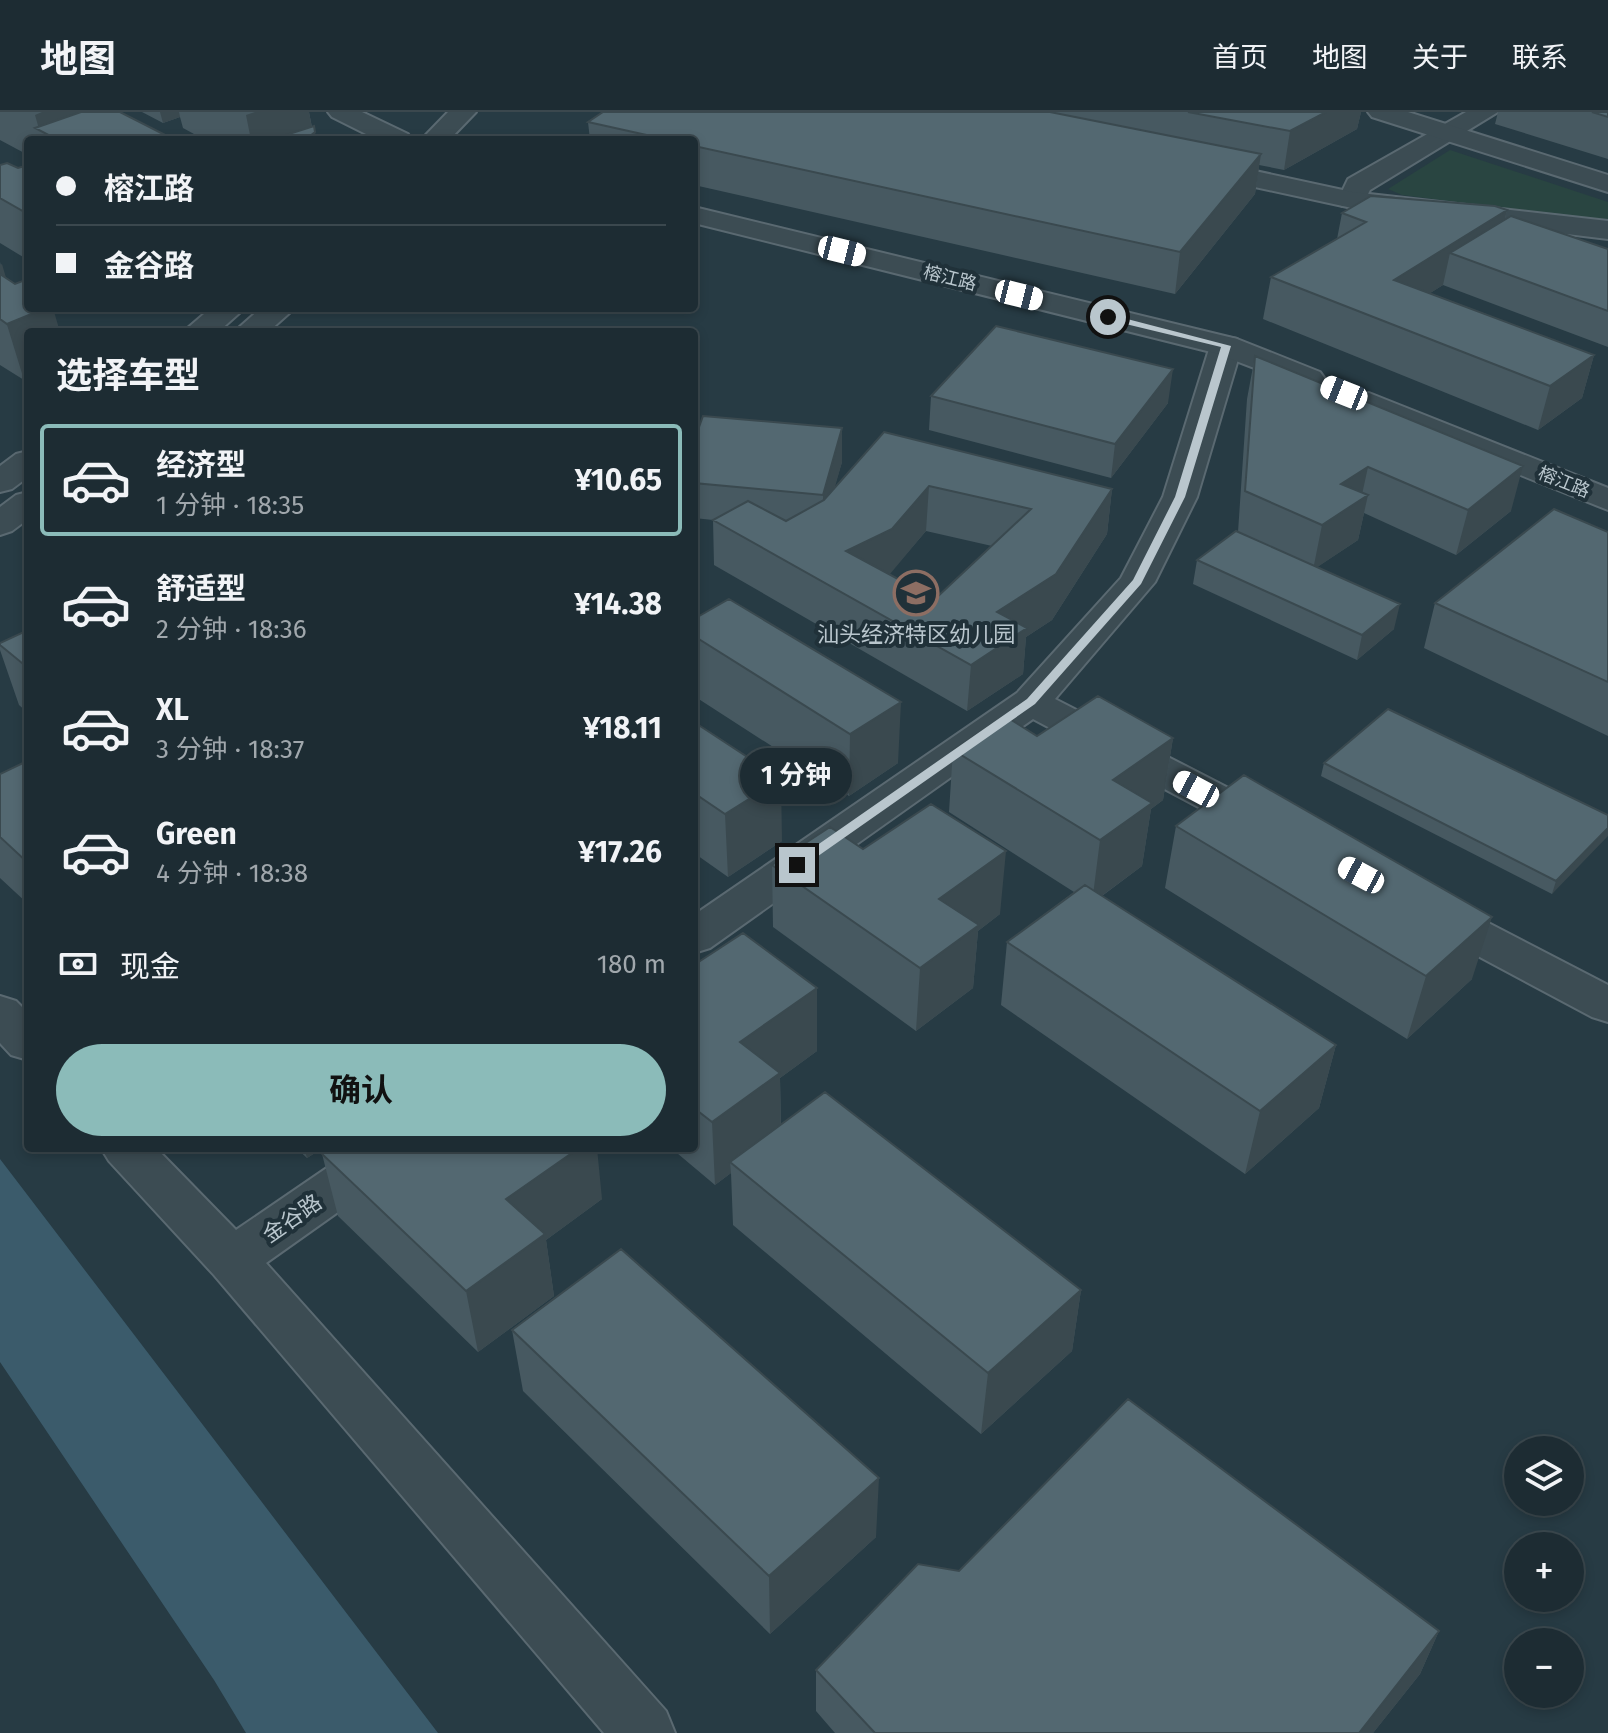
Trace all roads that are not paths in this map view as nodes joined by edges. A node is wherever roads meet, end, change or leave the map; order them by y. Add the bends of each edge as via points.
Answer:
1 (341, 112) edge
2 (1381, 112) edge
3 (1485, 112) edge
4 (473, 124) edge
5 (1448, 133) junction
6 (391, 136) edge
7 (444, 136) edge
8 (1180, 163) edge
9 (1608, 184) edge
10 (1352, 200) junction
11 (698, 216) edge
12 (1608, 230) edge
13 (225, 312) edge
14 (275, 312) edge
15 (203, 328) edge
16 (254, 328) edge
17 (1226, 346) junction
18 (24, 464) edge
19 (0, 482) edge
20 (1608, 500) edge
21 (24, 505) edge
22 (0, 524) edge
23 (1031, 702) junction
24 (1298, 842) edge
25 (1397, 894) edge
26 (698, 934) edge
27 (1608, 1005) edge
28 (0, 1013) edge
29 (24, 1039) edge
30 (130, 1152) edge
31 (387, 1152) edge
32 (232, 1260) junction
33 (644, 1733) edge

1 - 6 street
2 - 5 street
3 - 5 street
4 - 7 street
5 - 9 street
5 - 10 street via 1358,185
8 - 10 street
10 - 12 street
11 - 17 street, 榕江路
13 - 15 street
14 - 16 street
17 - 20 street, 榕江路
17 - 23 street via 1180,497 1137,582
18 - 19 street
21 - 22 street
23 - 24 street
23 - 26 street
25 - 27 street
28 - 29 street
30 - 32 street
31 - 32 street, 金谷路
32 - 33 street

